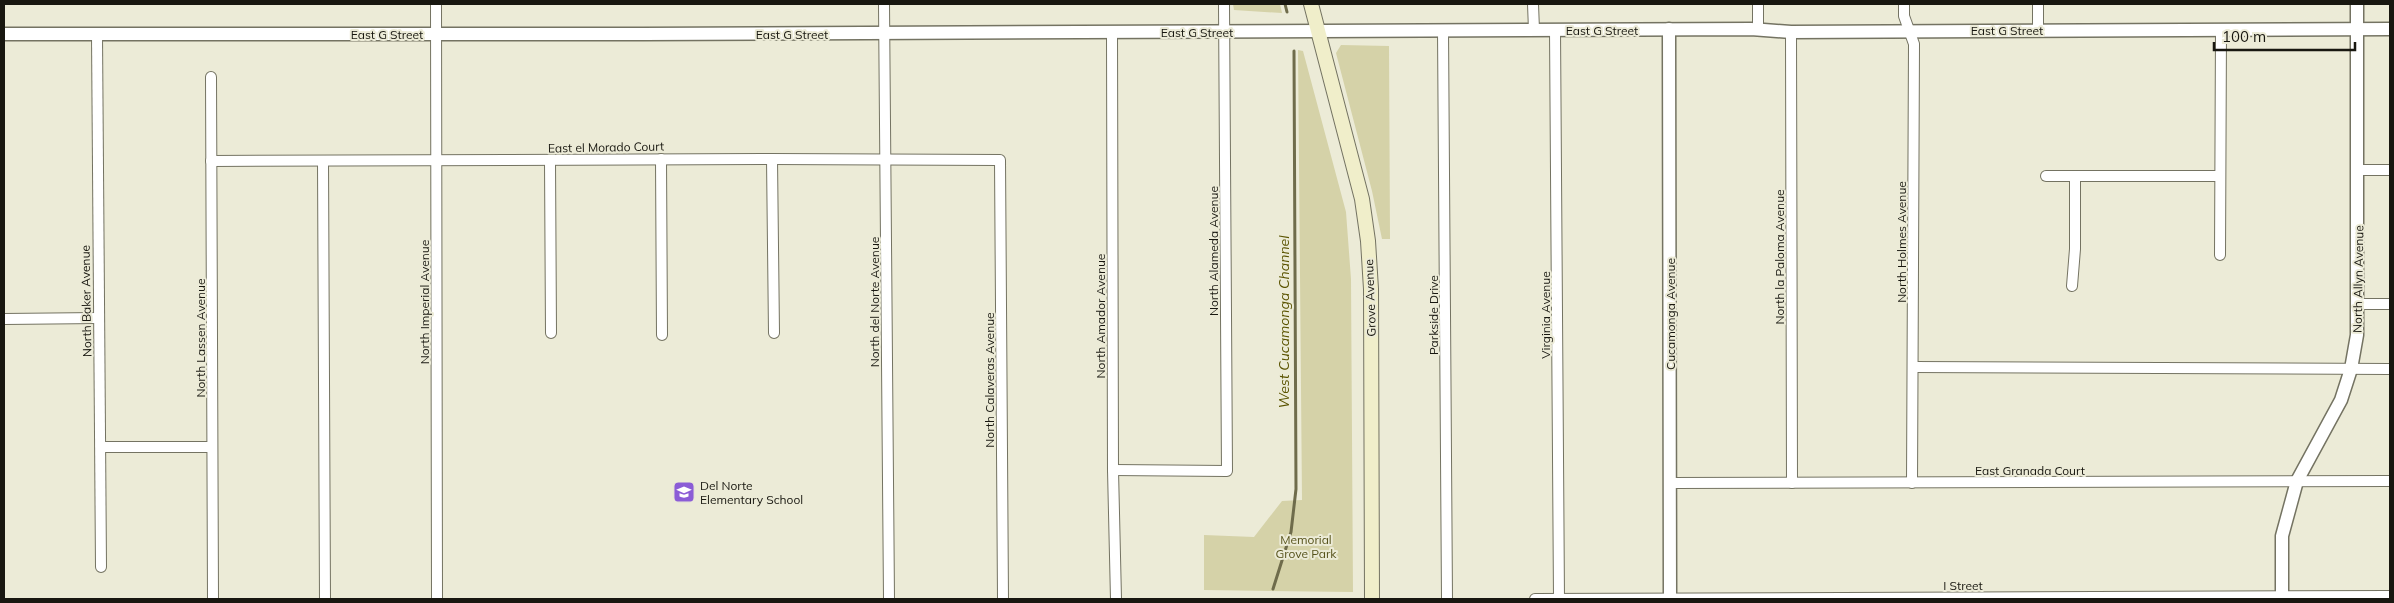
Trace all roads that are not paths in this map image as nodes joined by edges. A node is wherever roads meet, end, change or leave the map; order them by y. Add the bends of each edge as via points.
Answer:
1 (436, 4) edge
2 (884, 4) edge
3 (1224, 4) edge
4 (1311, 4) edge
5 (1534, 4) edge
6 (1758, 4) edge
7 (1904, 4) edge
8 (2038, 4) edge
9 (2357, 4) edge
10 (1670, 29) junction
11 (2357, 29) junction
12 (2390, 29) edge
13 (1318, 30) junction
14 (1443, 30) junction
15 (1534, 30) junction
16 (1555, 30) junction
17 (1758, 30) junction
18 (2038, 30) junction
19 (2221, 30) junction
20 (1909, 31) junction
21 (1224, 32) junction
22 (1791, 32) junction
23 (884, 33) junction
24 (1112, 33) junction
25 (4, 34) edge
26 (436, 34) junction
27 (97, 35) junction
28 (211, 77) dead end
29 (661, 159) junction
30 (772, 159) junction
31 (886, 160) junction
32 (1000, 160) joint
33 (211, 161) junction
34 (323, 161) junction
35 (436, 161) junction
36 (550, 161) junction
37 (2359, 170) junction
38 (2390, 170) edge
39 (2046, 176) dead end
40 (2075, 176) junction
41 (2220, 176) junction
42 (2220, 255) dead end
43 (2072, 286) dead end
44 (2359, 304) junction
45 (2390, 304) edge
46 (99, 318) junction
47 (4, 319) edge
48 (774, 333) dead end
49 (551, 334) dead end
50 (662, 335) dead end
51 (1913, 367) junction
52 (2351, 369) junction
53 (2390, 369) edge
54 (101, 447) junction
55 (212, 447) junction
56 (1113, 470) junction
57 (2297, 481) junction
58 (2390, 481) edge
59 (1670, 482) junction
60 (1792, 482) junction
61 (1912, 482) junction
62 (101, 567) dead end
63 (2390, 596) edge
64 (2153, 598) edge
65 (2282, 598) edge
66 (213, 599) edge
67 (325, 599) edge
68 (437, 599) edge
69 (889, 599) edge
70 (1003, 599) edge
71 (1116, 599) edge
72 (1372, 599) edge
73 (1447, 599) edge
74 (1536, 599) edge
75 (1560, 599) edge
76 (1670, 599) edge
77 (1781, 599) edge

1 - 26 street, North Imperial Avenue
2 - 23 street, North del Norte Avenue
3 - 21 street, North Alameda Avenue
4 - 13 main road, Grove Avenue
5 - 15 street
6 - 17 street
7 - 20 street, North Holmes Avenue
8 - 18 street
9 - 11 street, North Allyn Avenue
10 - 16 street, East G Street
10 - 17 street, East G Street
10 - 59 street, Cucamonga Avenue
11 - 12 street, East G Street
11 - 19 street, East G Street
11 - 37 street, North Allyn Avenue
13 - 14 street, East G Street
13 - 21 street, East G Street
13 - 72 main road, Grove Avenue via 1352,155 1368,241
14 - 15 street, East G Street
14 - 73 street, Parkside Drive
15 - 16 street, East G Street
16 - 75 street, Virginia Avenue
17 - 22 street, East G Street
18 - 19 street, East G Street
18 - 20 street, East G Street
19 - 41 street
20 - 22 street, East G Street
20 - 51 street, North Holmes Avenue via 1914,44
21 - 24 street, East G Street
21 - 56 street, North Alameda Avenue via 1227,470
22 - 60 street, North la Paloma Avenue
23 - 24 street, East G Street
23 - 26 street, East G Street
23 - 31 street, North del Norte Avenue
24 - 56 street, North Amador Avenue
25 - 27 street, East G Street
26 - 27 street, East G Street
26 - 35 street, North Imperial Avenue
27 - 46 street, North Baker Avenue
28 - 33 street, North Lassen Avenue
29 - 30 street, East el Morado Court
29 - 36 street, East el Morado Court
29 - 50 street
30 - 31 street, East el Morado Court
30 - 48 street
31 - 32 street, East el Morado Court
31 - 69 street, North del Norte Avenue
32 - 70 street, North Calaveras Avenue
33 - 34 street, East el Morado Court
33 - 55 street, North Lassen Avenue
34 - 35 street, East el Morado Court
34 - 67 street
35 - 36 street, East el Morado Court
35 - 68 street, North Imperial Avenue
36 - 49 street
37 - 38 street
37 - 44 street, North Allyn Avenue
39 - 40 street
40 - 41 street
40 - 43 street
41 - 42 street
44 - 45 street
44 - 52 street, North Allyn Avenue
46 - 47 street
46 - 54 street, North Baker Avenue
51 - 52 street
51 - 61 street, North Holmes Avenue
52 - 53 street
52 - 57 street, North Allyn Avenue via 2341,400
54 - 55 street
54 - 62 street, North Baker Avenue
55 - 66 street, North Lassen Avenue
56 - 71 street, North Amador Avenue
57 - 58 street, East Granada Court
57 - 61 street, East Granada Court
57 - 65 street, North Allyn Avenue via 2282,536
59 - 60 street, East Granada Court
59 - 76 street, Cucamonga Avenue
60 - 61 street, East Granada Court
63 - 65 street, I Street
64 - 65 street, I Street
64 - 77 street, I Street
74 - 75 street, I Street
75 - 76 street, I Street
76 - 77 street, I Street

